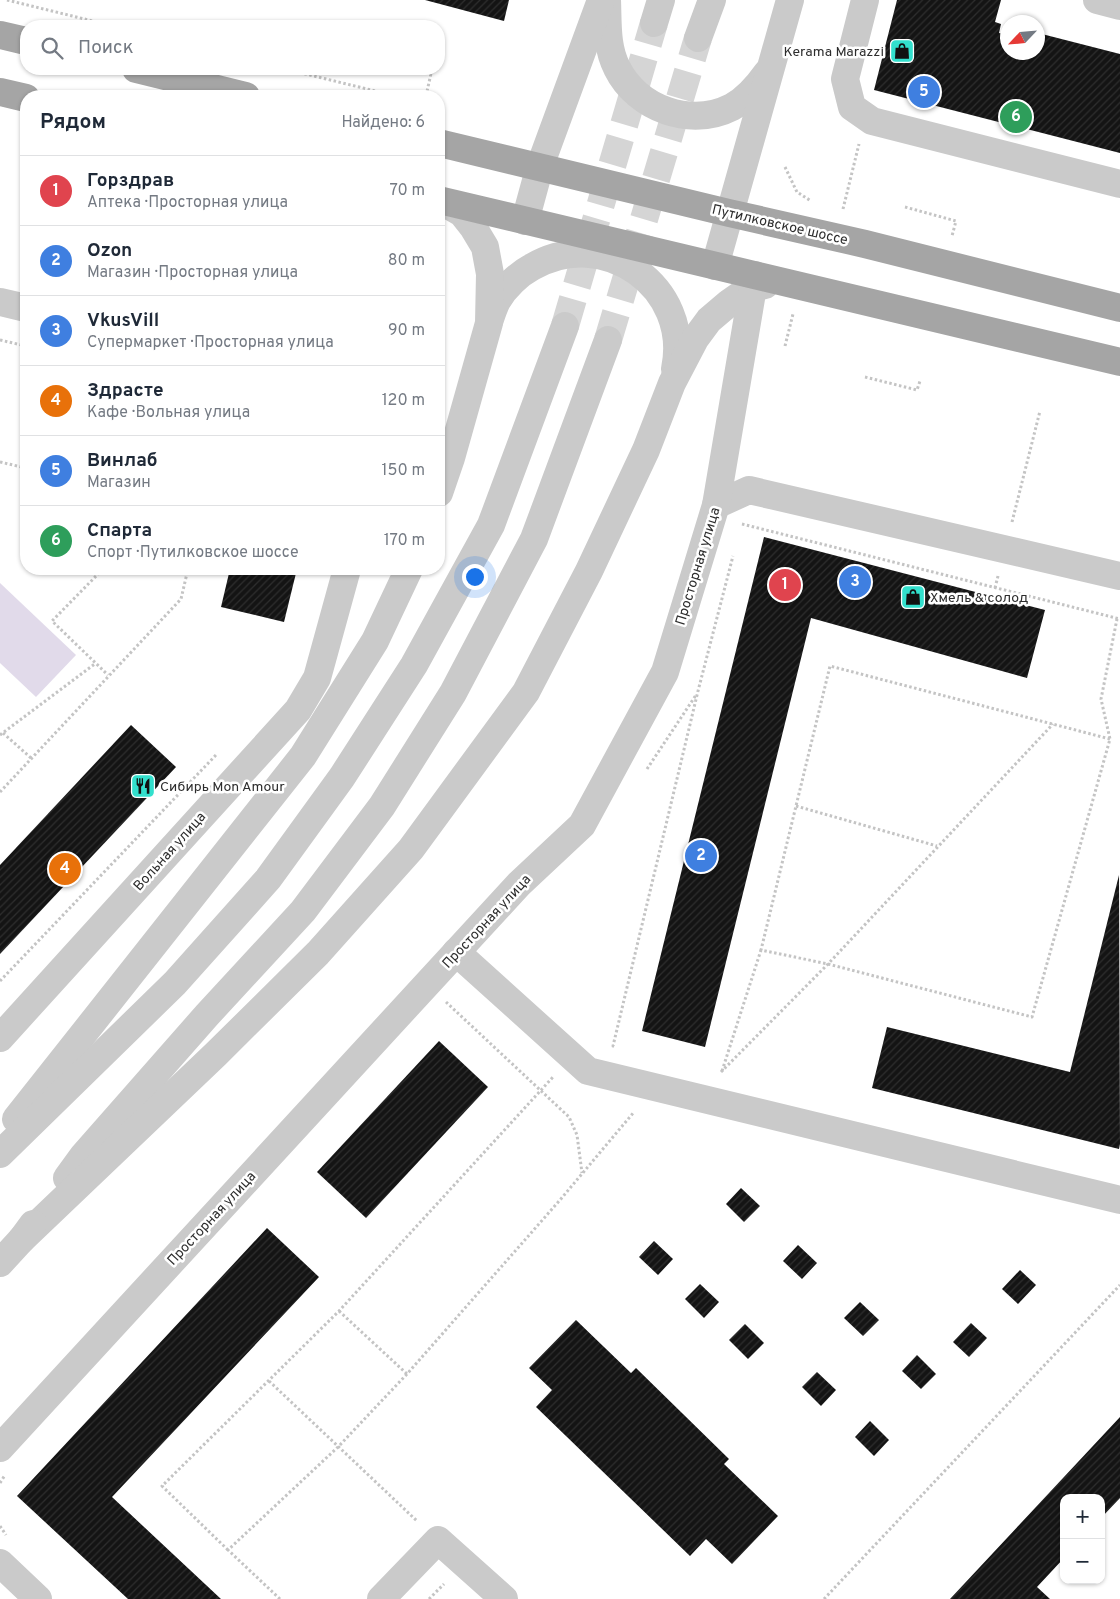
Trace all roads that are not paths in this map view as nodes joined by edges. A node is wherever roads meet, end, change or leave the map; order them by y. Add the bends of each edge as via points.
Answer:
1 (601, 0) edge
2 (607, 0) edge
3 (712, 0) edge
4 (790, 0) edge
5 (865, 0) edge
6 (1097, 0) edge
7 (1120, 6) edge
8 (0, 35) edge
9 (698, 38) tunnel mouth
10 (20, 40) edge
11 (770, 69) junction
12 (160, 75) edge
13 (222, 90) edge
14 (0, 92) edge
15 (20, 97) edge
16 (445, 144) edge
17 (540, 166) junction
18 (1120, 184) edge
19 (445, 201) edge
20 (445, 203) edge
21 (729, 213) junction
22 (525, 220) junction
23 (715, 266) junction
24 (762, 281) junction
25 (0, 302) edge
26 (20, 307) edge
27 (1120, 308) edge
28 (488, 322) junction
29 (565, 326) tunnel mouth
30 (608, 340) tunnel mouth
31 (1120, 362) edge
32 (672, 383) junction
33 (445, 476) edge
34 (716, 505) junction
35 (345, 575) edge
36 (407, 575) edge
37 (1120, 576) edge
38 (456, 952) junction
39 (0, 1038) edge
40 (0, 1138) edge
41 (0, 1154) edge
42 (1120, 1200) edge
43 (22, 1239) junction
44 (0, 1263) edge
45 (0, 1448) edge
46 (0, 1563) edge
47 (38, 1599) edge
48 (381, 1599) edge
49 (504, 1599) edge

1 - 17 street
2 - 11 street via 609,42 617,68 632,90 653,106 679,115 706,115 731,107 753,92
3 - 9 street
4 - 11 street
5 - 18 street via 845,79 852,107 865,117
6 - 7 street
8 - 10 main road
11 - 21 street
12 - 13 main road
14 - 15 main road
16 - 17 main road, Путилковское шоссе
17 - 21 main road, Путилковское шоссе
17 - 22 street
19 - 22 main road
20 - 28 street via 462,213 485,247 490,274
21 - 23 street
21 - 27 main road, Путилковское шоссе
22 - 23 main road
23 - 24 main road
24 - 31 main road
24 - 32 street via 709,320 694,340
24 - 34 street, Просторная улица
25 - 26 street
28 - 32 street via 510,284 542,261 582,253 621,261 653,285 673,320 677,360
28 - 33 street
29 - 41 street via 491,524 414,665 342,777 268,879 175,983
30 - 43 street via 534,538 453,693 382,806 303,911 83,1156
32 - 43 street via 646,450 590,571 526,692 412,849 318,953
34 - 37 street via 749,490
34 - 38 street, Просторная улица via 665,672 582,825 519,884
35 - 39 street, Вольная улица via 317,678 298,710
36 - 40 street via 375,641 303,756
38 - 42 street via 588,1071
38 - 45 street, Просторная улица
43 - 44 street
46 - 47 street
48 - 49 street via 438,1540

